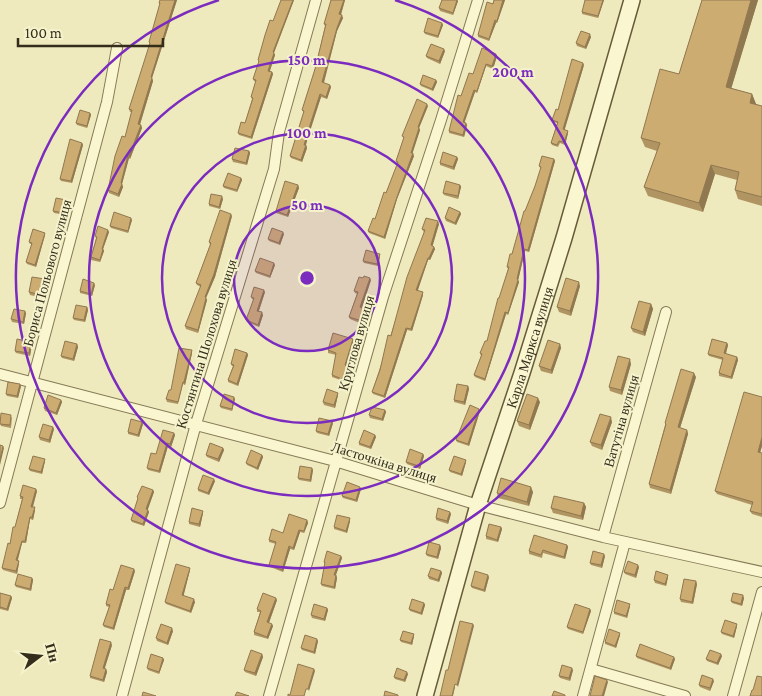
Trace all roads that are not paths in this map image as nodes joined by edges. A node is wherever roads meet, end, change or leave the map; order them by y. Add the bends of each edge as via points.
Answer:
1 (316, 0) edge
2 (478, 0) edge
3 (632, 0) edge
4 (116, 48) dead end
5 (666, 312) dead end
6 (0, 374) edge
7 (32, 381) junction
8 (196, 424) junction
9 (335, 461) junction
10 (0, 503) edge
11 (478, 505) junction
12 (603, 537) junction
13 (625, 542) junction
14 (762, 572) edge
15 (762, 592) edge
16 (591, 669) junction
17 (122, 696) edge
18 (268, 696) edge
19 (425, 696) edge
20 (583, 696) edge
21 (685, 696) edge
22 (733, 696) edge

1 - 8 street, Костянтина Шолохова вулиця via 279,132 274,169
2 - 9 street, Круглова вулиця
3 - 11 street, Карла Маркса вулиця via 522,373
4 - 7 street, Бориса Польового вулиця via 107,102
5 - 12 street, Ватутіна вулиця
6 - 7 street, Ласточкіна вулиця
7 - 8 street, Ласточкіна вулиця
7 - 10 street, Бориса Польового вулиця
8 - 9 street, Ласточкіна вулиця
8 - 17 street, Костянтина Шолохова вулиця
9 - 11 street, Ласточкіна вулиця
9 - 18 street, Круглова вулиця
11 - 12 street, Ласточкіна вулиця
11 - 19 street, Карла Маркса вулиця
12 - 13 street, Ласточкіна вулиця
13 - 14 street, Ласточкіна вулиця
13 - 16 street
15 - 22 street
16 - 20 street
16 - 21 street

